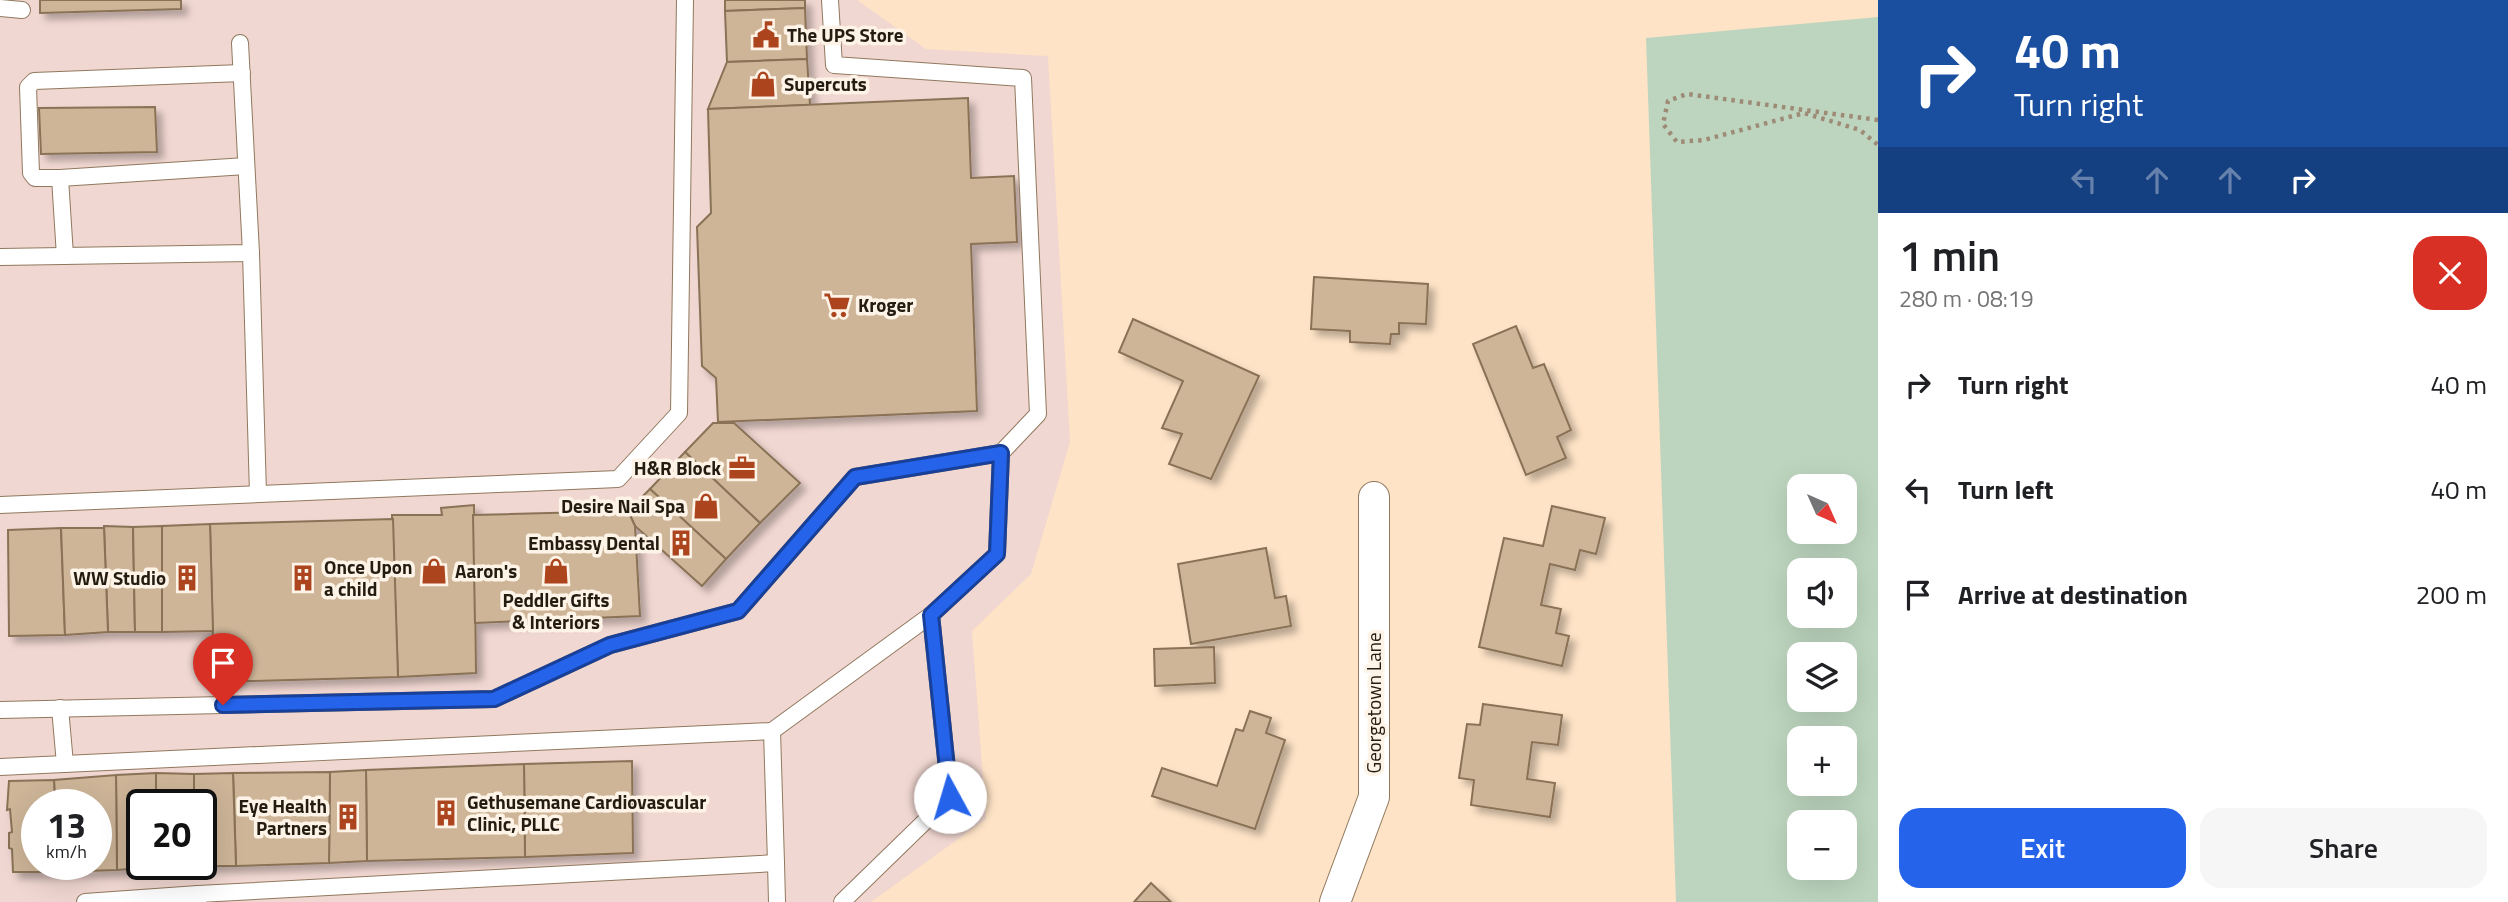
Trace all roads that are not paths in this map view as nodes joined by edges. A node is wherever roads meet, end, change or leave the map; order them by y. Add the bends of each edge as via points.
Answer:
1 (685, 0) edge
2 (830, 0) edge
3 (0, 8) edge
4 (22, 10) dead end
5 (240, 43) dead end
6 (242, 74) junction
7 (246, 166) junction
8 (60, 178) junction
9 (251, 253) junction
10 (65, 256) junction
11 (0, 257) edge
12 (1001, 453) junction
13 (258, 494) junction
14 (1374, 497) dead end
15 (0, 505) edge
16 (931, 615) junction
17 (60, 708) junction
18 (0, 710) edge
19 (772, 731) junction
20 (65, 764) junction
21 (0, 767) edge
22 (776, 863) junction
23 (198, 898) edge
24 (85, 902) edge
25 (777, 902) edge
26 (842, 902) edge
27 (1335, 902) edge

1 - 13 lane via 679,413 618,479
2 - 12 lane via 834,65 1023,78 1038,414
3 - 4 lane
5 - 6 lane
6 - 7 lane
6 - 8 lane via 34,81 28,87 31,173 35,178
7 - 8 lane
7 - 9 lane
8 - 10 lane
9 - 10 lane
9 - 13 lane
10 - 11 lane
12 - 16 lane via 997,554
12 - 17 lane via 855,477 738,611 610,645 494,699
13 - 15 lane
14 - 27 street, Georgetown Lane via 1374,797
16 - 19 lane
16 - 26 lane via 950,797
17 - 18 lane
17 - 20 lane
19 - 20 lane
19 - 22 lane
20 - 21 lane
22 - 23 lane
22 - 25 lane
23 - 24 lane

